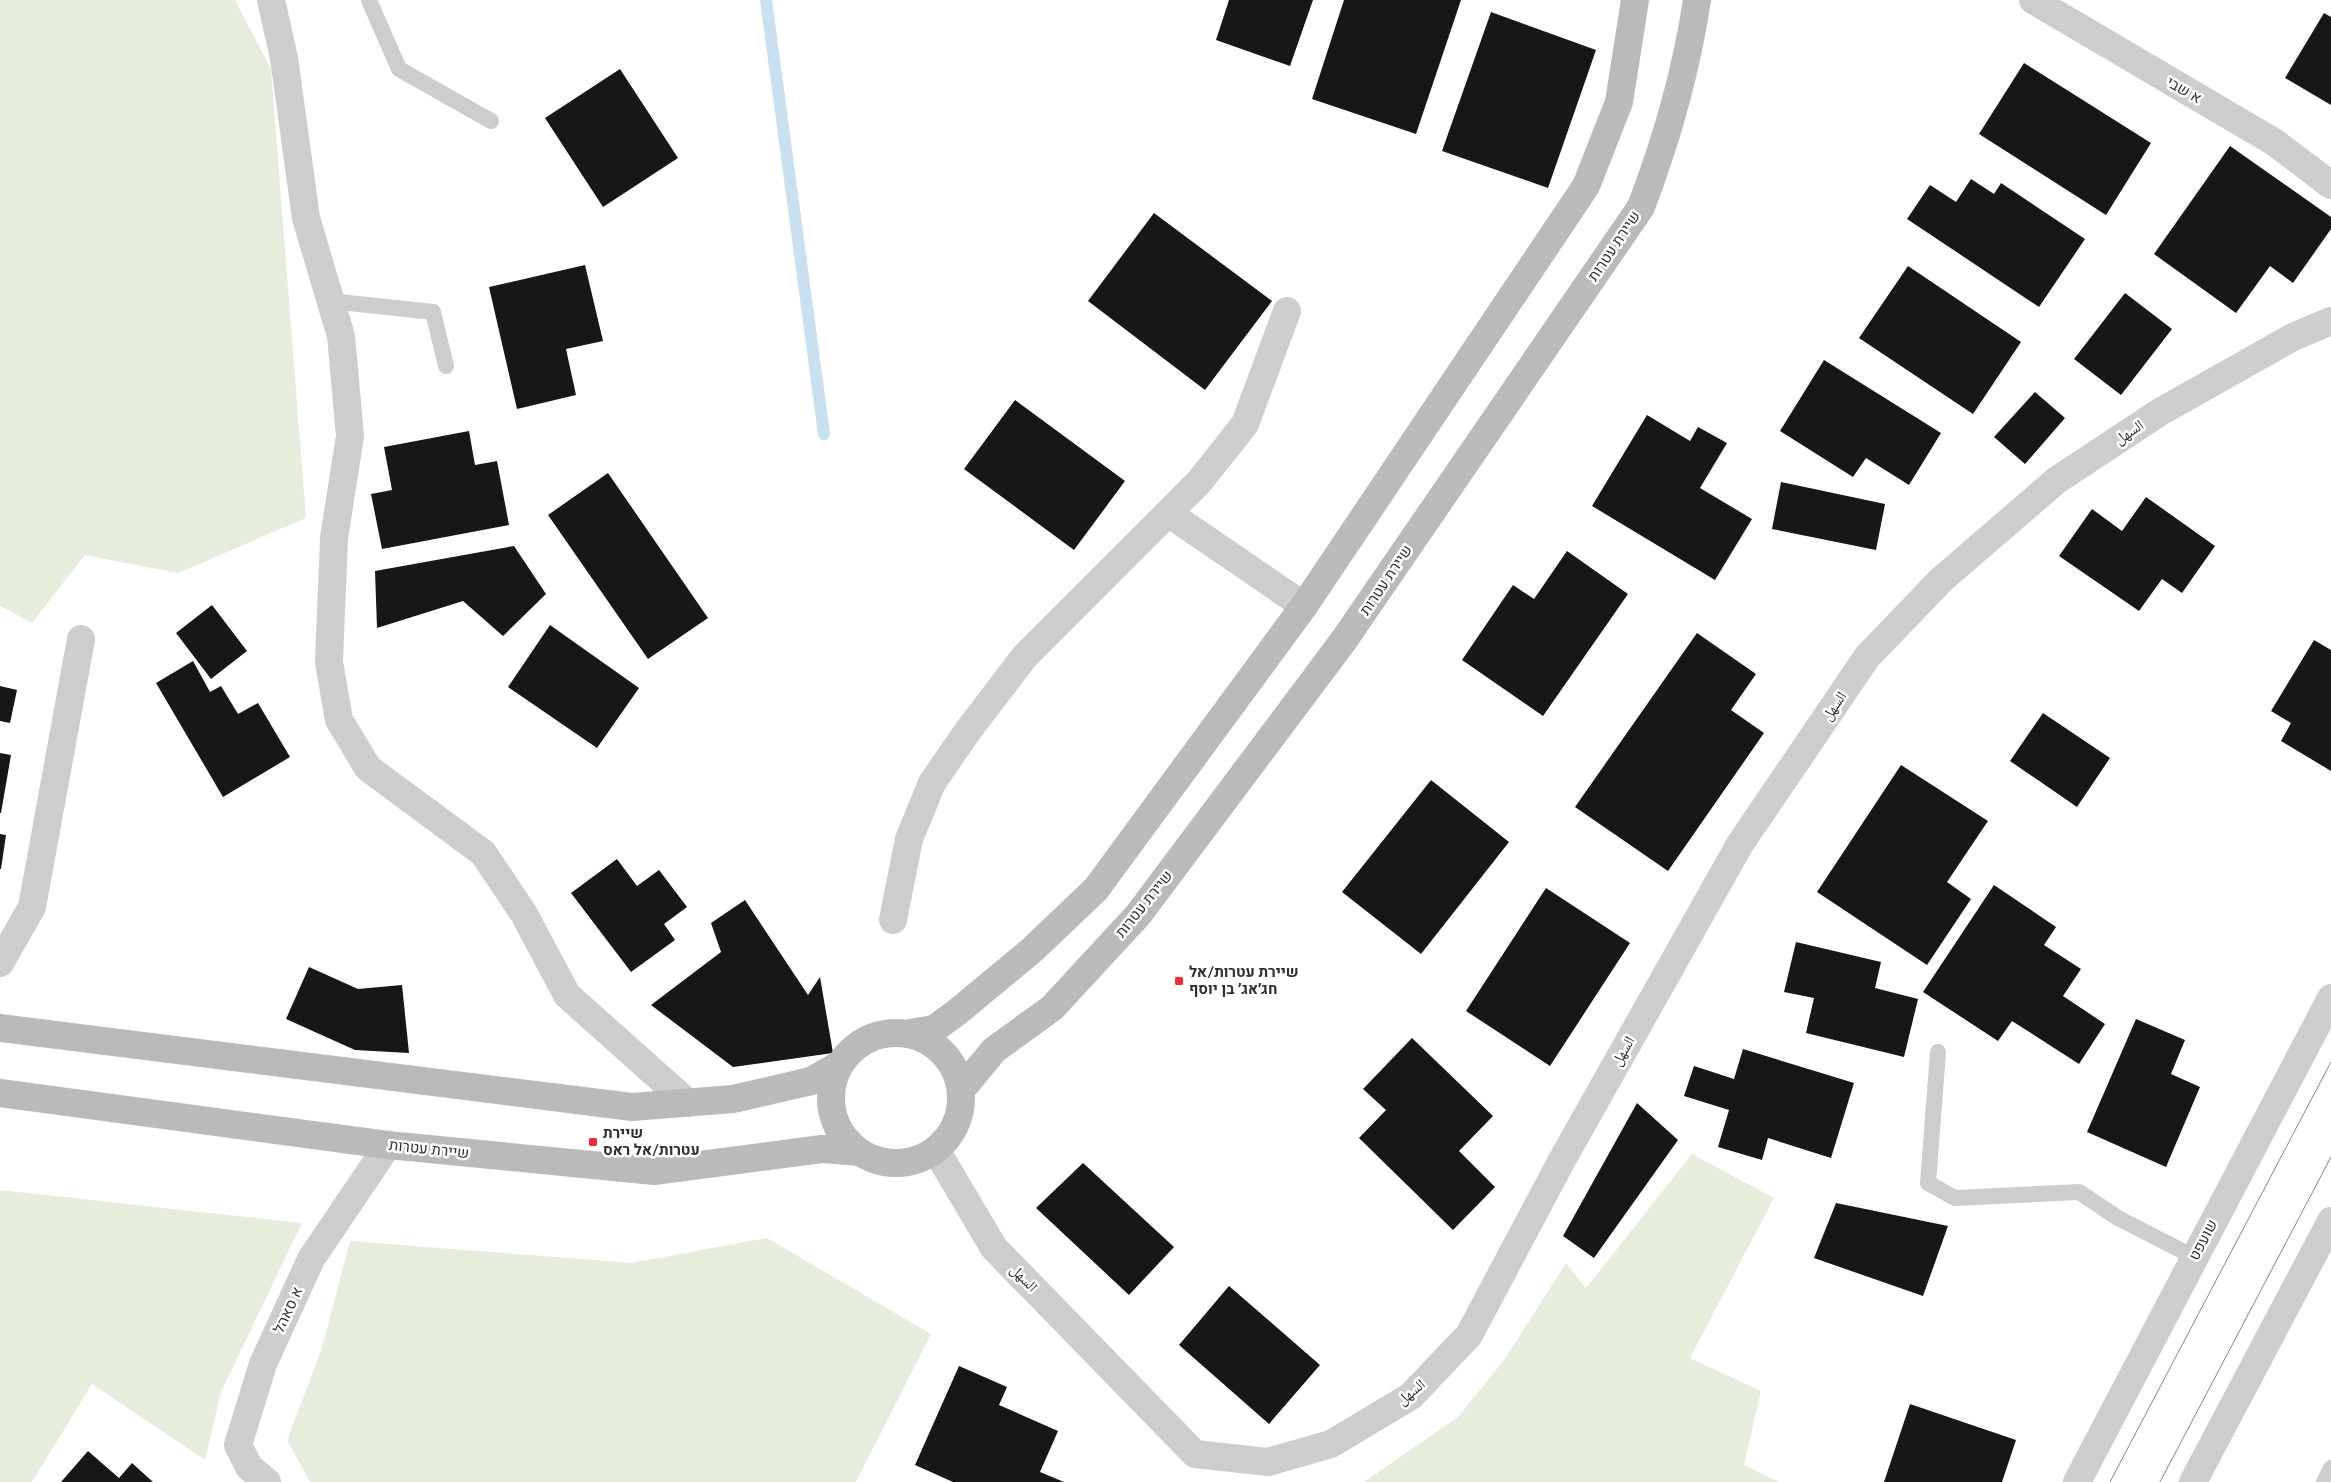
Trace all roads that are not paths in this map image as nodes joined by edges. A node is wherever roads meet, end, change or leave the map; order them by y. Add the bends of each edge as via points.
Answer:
1 (271, 0) edge
2 (369, 0) edge
3 (1635, 0) edge
4 (1697, 0) edge
5 (2033, 0) edge
6 (491, 121) dead end
7 (2331, 185) edge
8 (330, 300) junction
9 (1287, 311) dead end
10 (2331, 321) edge
11 (446, 366) dead end
12 (1168, 513) junction
13 (1304, 606) junction
14 (82, 639) dead end
15 (893, 920) dead end
16 (0, 963) edge
17 (2331, 998) edge
18 (0, 1028) edge
19 (910, 1034) junction
20 (1938, 1052) dead end
21 (839, 1065) junction
22 (961, 1090) junction
23 (0, 1093) edge
24 (688, 1102) junction
25 (388, 1145) junction
26 (936, 1150) junction
27 (859, 1152) junction
28 (2331, 1221) edge
29 (2194, 1258) junction
30 (2331, 1468) edge
31 (1263, 1472) edge
32 (267, 1482) edge
33 (2077, 1482) edge
34 (2193, 1482) edge
35 (2324, 1482) edge

1 - 8 street via 284,58 306,218
2 - 6 lane via 398,69
3 - 13 main road via 1619,102 1586,186
4 - 22 main road, שיירת עטרות via 1690,50 1666,140 1641,207 1344,640 1138,915 1052,1008 994,1050
5 - 7 street, א שבי via 2274,142
8 - 11 lane via 433,312
8 - 24 street via 341,336 350,436 334,538 329,662 339,720 368,768 483,853 524,914 567,995
9 - 12 street via 1245,424 1199,482
10 - 31 street, السهل via 2293,337 2160,412 2057,480 1941,580 1867,657 1740,844 1562,1160 1469,1335 1411,1396 1331,1444
12 - 13 street
12 - 15 street via 1025,656 966,732 932,783 909,839
13 - 19 main road via 1096,889 1032,950 956,1013 934,1029
14 - 16 street via 32,907
17 - 29 street, שועפט
18 - 24 main road via 632,1107
19 - 21 main road via 888,1032 866,1039 853,1048
19 - 22 main road via 932,1043 948,1058 959,1078
20 - 29 lane via 1928,1183 1955,1198 2079,1192 2118,1218
21 - 24 main road via 811,1081 733,1099
21 - 27 main road via 831,1087 833,1115 843,1136
22 - 26 main road via 960,1113 951,1134
23 - 25 main road, שיירת עטרות
25 - 27 main road, שיירת עטרות via 654,1171 822,1148
25 - 32 street, א סאהל via 311,1259 263,1364 238,1445 249,1467
26 - 27 main road via 903,1162 880,1161
26 - 31 street, السهل via 994,1248 1195,1454
28 - 34 street
29 - 33 street, שועפט
30 - 35 lane

